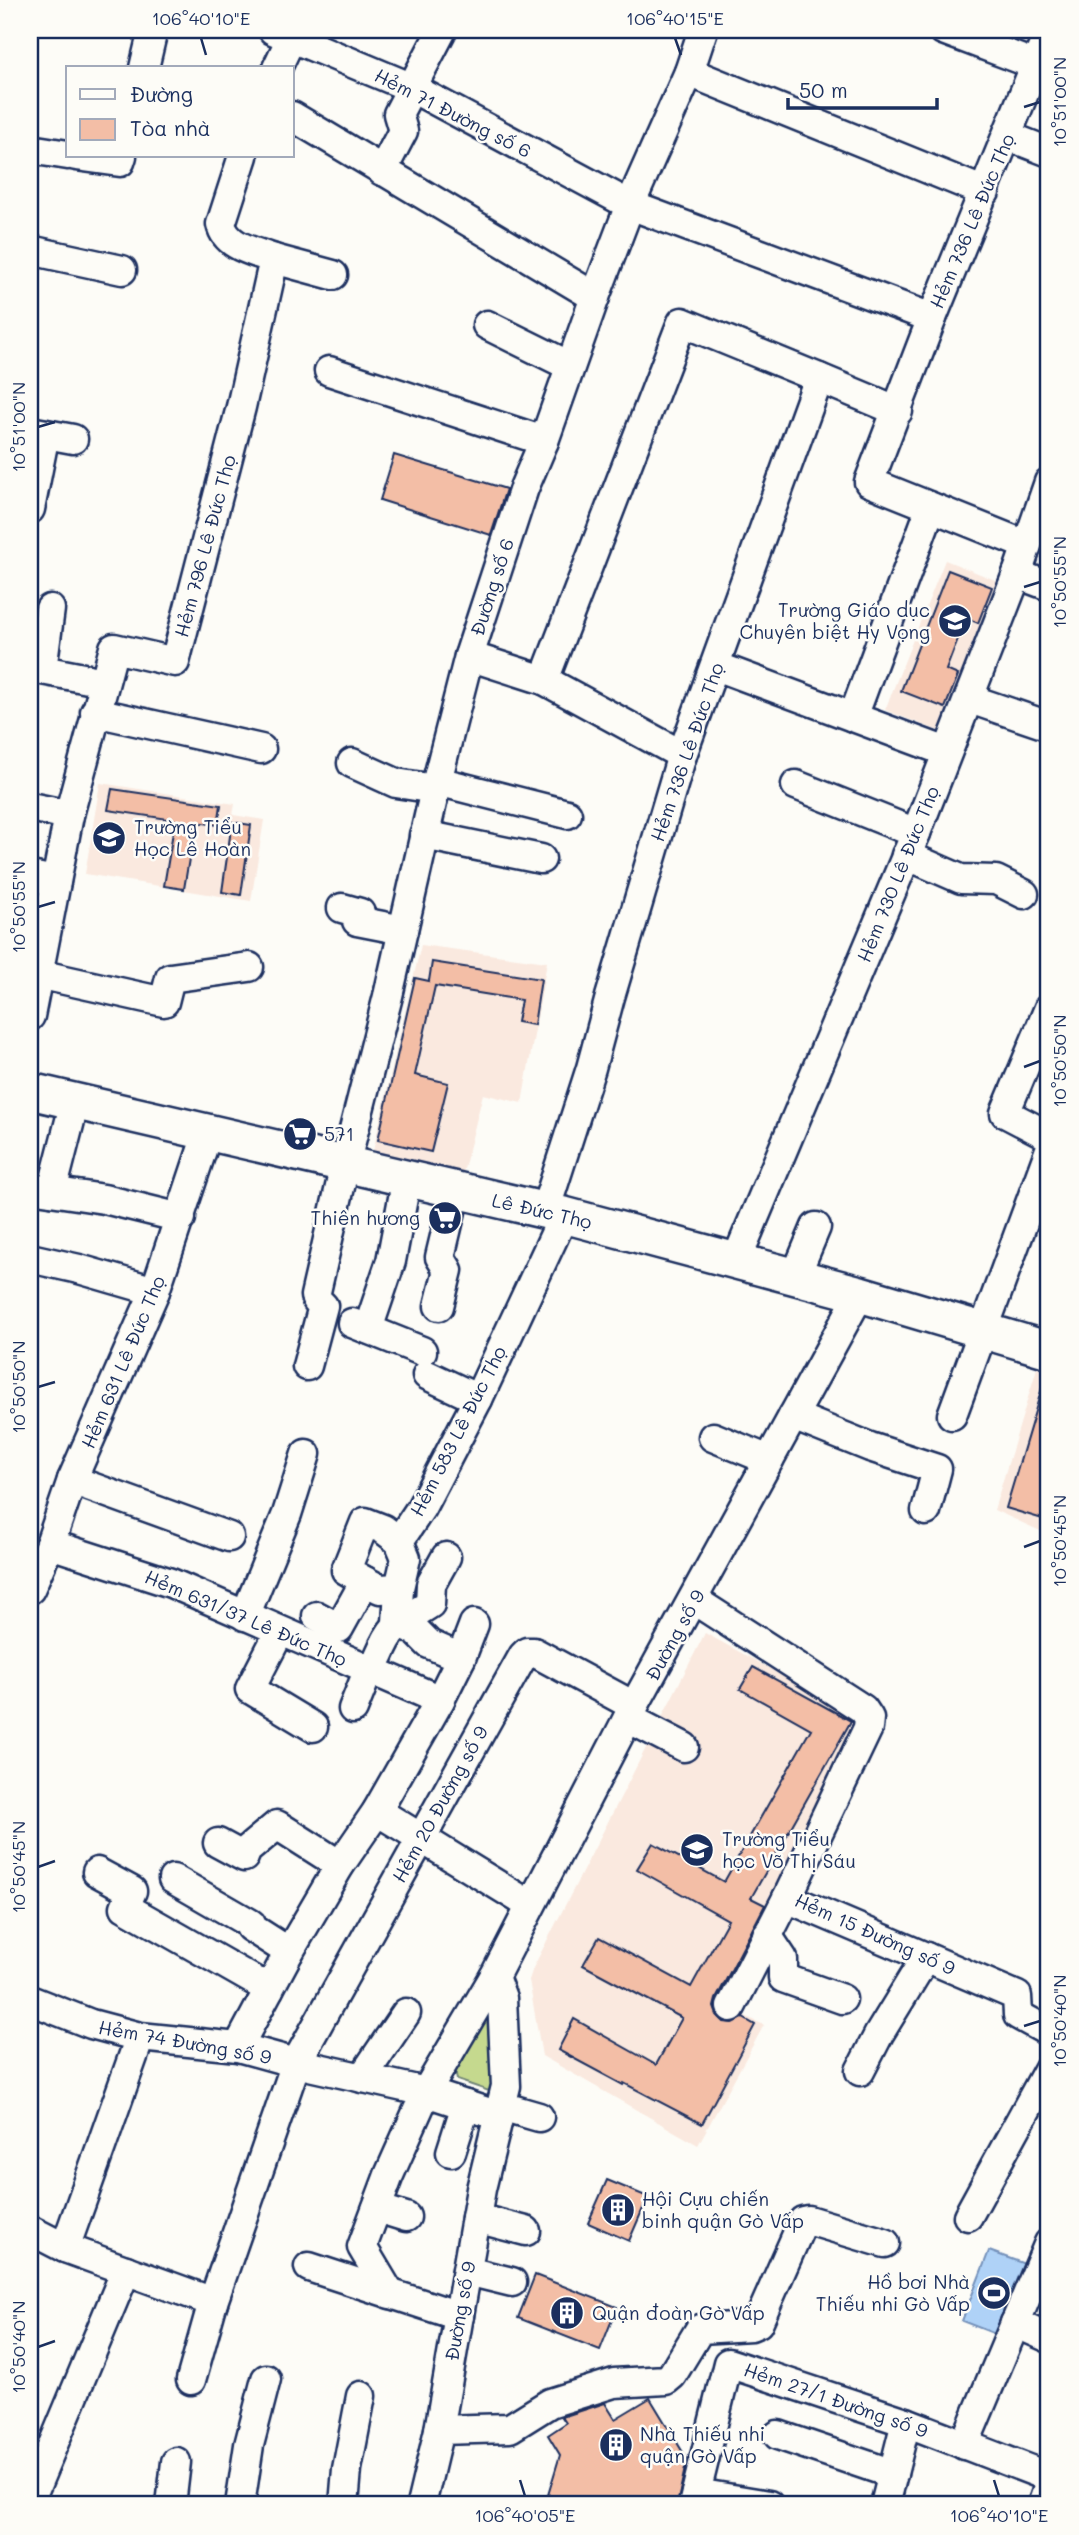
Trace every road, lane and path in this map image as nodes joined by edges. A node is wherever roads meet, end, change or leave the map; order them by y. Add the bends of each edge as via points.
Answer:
1 (153, 30) edge
2 (442, 30) edge
3 (703, 30) edge
4 (943, 30) edge
5 (286, 32) edge
6 (1049, 32) edge
7 (1036, 65) junction
8 (144, 66) edge
9 (277, 66) edge
10 (689, 72) junction
11 (410, 87) junction
12 (294, 117) edge
13 (1008, 136) junction
14 (30, 149) edge
15 (1049, 152) edge
16 (66, 155) edge
17 (91, 158) edge
18 (121, 158) edge
19 (242, 158) edge
20 (382, 171) junction
21 (985, 192) junction
22 (630, 205) junction
23 (30, 250) edge
24 (274, 260) junction
25 (122, 270) dead end
26 (333, 275) dead end
27 (595, 298) junction
28 (932, 318) junction
29 (487, 325) dead end
30 (570, 366) junction
31 (329, 372) dead end
32 (819, 379) junction
33 (898, 411) junction
34 (37, 432) edge
35 (73, 439) dead end
36 (544, 441) junction
37 (1049, 482) edge
38 (931, 507) junction
39 (30, 509) edge
40 (1026, 545) junction
41 (1017, 574) junction
42 (1049, 586) edge
43 (50, 609) dead end
44 (469, 656) junction
45 (716, 666) junction
46 (544, 680) junction
47 (104, 682) junction
48 (970, 699) junction
49 (95, 712) junction
50 (853, 717) junction
51 (1049, 726) edge
52 (261, 749) dead end
53 (947, 752) junction
54 (682, 755) junction
55 (352, 763) dead end
56 (436, 785) junction
57 (796, 785) dead end
58 (30, 807) edge
59 (567, 814) dead end
60 (69, 815) junction
61 (424, 835) junction
62 (911, 844) junction
63 (541, 859) dead end
64 (43, 879) edge
65 (1024, 894) dead end
66 (342, 908) dead end
67 (403, 930) junction
68 (248, 967) dead end
69 (38, 974) junction
70 (30, 1016) edge
71 (1046, 1022) edge
72 (30, 1091) edge
73 (75, 1101) junction
74 (208, 1132) junction
75 (1049, 1136) edge
76 (1049, 1152) edge
77 (345, 1166) junction
78 (407, 1177) junction
79 (41, 1189) edge
80 (456, 1190) junction
81 (555, 1213) junction
82 (181, 1218) junction
83 (816, 1227) dead end
84 (30, 1258) edge
85 (736, 1261) junction
86 (795, 1277) junction
87 (155, 1291) junction
88 (860, 1294) junction
89 (439, 1306) dead end
90 (985, 1331) junction
91 (1049, 1350) edge
92 (307, 1366) dead end
93 (478, 1399) junction
94 (952, 1415) dead end
95 (793, 1416) junction
96 (713, 1437) dead end
97 (306, 1454) dead end
98 (769, 1460) junction
99 (72, 1480) junction
100 (926, 1511) dead end
101 (229, 1536) dead end
102 (399, 1541) junction
103 (40, 1555) edge
104 (446, 1557) dead end
105 (355, 1576) junction
106 (399, 1588) junction
107 (30, 1589) edge
108 (694, 1600) junction
109 (245, 1616) junction
110 (317, 1616) dead end
111 (397, 1623) junction
112 (474, 1624) dead end
113 (280, 1631) junction
114 (461, 1658) junction
115 (374, 1663) junction
116 (440, 1700) junction
117 (354, 1709) dead end
118 (631, 1712) junction
119 (313, 1727) dead end
120 (684, 1746) dead end
121 (377, 1811) junction
122 (419, 1839) junction
123 (218, 1843) dead end
124 (340, 1865) junction
125 (97, 1872) dead end
126 (173, 1880) dead end
127 (787, 1898) junction
128 (530, 1905) junction
129 (768, 1936) junction
130 (289, 1952) junction
131 (926, 1957) junction
132 (494, 1977) junction
133 (269, 1989) junction
134 (842, 1999) dead end
135 (30, 2000) edge
136 (732, 2007) dead end
137 (406, 2012) dead end
138 (1049, 2032) edge
139 (140, 2037) junction
140 (237, 2047) junction
141 (296, 2063) junction
142 (1049, 2068) edge
143 (860, 2071) dead end
144 (362, 2078) junction
145 (426, 2092) junction
146 (466, 2105) junction
147 (500, 2111) junction
148 (539, 2117) dead end
149 (451, 2152) dead end
150 (377, 2208) junction
151 (968, 2216) dead end
152 (406, 2217) dead end
153 (476, 2218) junction
154 (526, 2231) dead end
155 (32, 2237) edge
156 (1049, 2243) edge
157 (885, 2244) dead end
158 (65, 2248) junction
159 (309, 2267) dead end
160 (126, 2270) junction
161 (467, 2271) junction
162 (512, 2282) dead end
163 (390, 2294) junction
164 (213, 2302) junction
165 (459, 2316) junction
166 (1015, 2323) junction
167 (1049, 2338) edge
168 (266, 2379) dead end
169 (191, 2380) dead end
170 (361, 2396) dead end
171 (906, 2422) junction
172 (439, 2430) junction
173 (778, 2435) dead end
174 (964, 2445) junction
175 (176, 2462) dead end
176 (893, 2474) junction
177 (1049, 2477) edge
178 (1049, 2485) edge
179 (34, 2499) edge
180 (694, 2499) edge
181 (171, 2505) edge
182 (240, 2505) edge
183 (344, 2505) edge
184 (421, 2505) edge
185 (769, 2505) edge
186 (885, 2505) edge
187 (1042, 2505) edge

1 - 8 street
2 - 11 street
3 - 10 street, Đường số 6
4 - 7 street
5 - 9 street
5 - 11 street, Hẻm 71 Đường số 6
6 - 7 street, Hẻm 736 Lê Đức Thọ
7 - 13 street, Hẻm 736 Lê Đức Thọ
10 - 21 street
10 - 22 street, Đường số 6
11 - 20 street via 398,114 403,131
11 - 22 street, Hẻm 71 Đường số 6
12 - 20 street
13 - 15 street
13 - 21 street, Hẻm 736 Lê Đức Thọ
14 - 16 street
17 - 18 street via 120,162
19 - 24 street via 222,217 222,232 230,242
20 - 27 street
21 - 28 street, Hẻm 736 Lê Đức Thọ
22 - 27 street, Đường số 6
22 - 28 street, Hẻm 71 Đường số 6
23 - 25 street
24 - 26 street
24 - 47 street, Hẻm 796 Lê Đức Thọ via 242,407 175,662 114,648
27 - 30 street, Đường số 6
28 - 33 street, Hẻm 736 Lê Đức Thọ
29 - 30 street
30 - 36 street, Đường số 6
31 - 36 street
32 - 33 street
32 - 45 street, Hẻm 736 Lê Đức Thọ
32 - 46 street via 682,322
33 - 38 street, Hẻm 736 Lê Đức Thọ via 869,482
34 - 35 street
34 - 39 street
36 - 44 street, Đường số 6
37 - 40 street, Hẻm 730 Lê Đức Thọ
38 - 40 street
38 - 50 street
40 - 41 street, Hẻm 730 Lê Đức Thọ
41 - 42 street
41 - 48 street, Hẻm 730 Lê Đức Thọ
43 - 47 street via 42,670
44 - 46 street
44 - 56 street, Đường số 6
45 - 50 street
45 - 54 street, Hẻm 736 Lê Đức Thọ
46 - 54 street
47 - 49 street, Hẻm 796 Lê Đức Thọ
48 - 51 street
48 - 53 street, Hẻm 730 Lê Đức Thọ
49 - 52 street
49 - 60 street, Hẻm 796 Lê Đức Thọ
50 - 53 street
53 - 62 street, Hẻm 730 Lê Đức Thọ
54 - 81 street, Hẻm 736 Lê Đức Thọ via 614,985
55 - 56 street via 396,783
56 - 59 street
56 - 61 street, Đường số 6
57 - 62 street
58 - 60 street
60 - 64 street, Hẻm 796 Lê Đức Thọ
61 - 63 street
61 - 67 street, Đường số 6
62 - 65 street via 961,879 996,880
62 - 85 street, Hẻm 730 Lê Đức Thọ
64 - 69 street, Hẻm 796 Lê Đức Thọ
66 - 67 street via 360,913 357,921
67 - 77 street, Đường số 6
68 - 69 street via 170,978 164,1002
69 - 70 street, Hẻm 796 Lê Đức Thọ
71 - 75 street via 1005,1113
72 - 73 main road, Lê Đức Thọ
73 - 74 main road, Lê Đức Thọ
73 - 79 street
74 - 77 main road, Lê Đức Thọ
74 - 82 street, Hẻm 631 Lê Đức Thọ
76 - 90 street
77 - 78 main road, Lê Đức Thọ
77 - 92 street, Đường số 6 via 315,1296 323,1306
78 - 80 main road, Lê Đức Thọ
78 - 93 street via 391,1261 359,1325
79 - 82 street
80 - 81 main road, Lê Đức Thọ
80 - 89 street via 440,1257 448,1270
81 - 85 main road, Lê Đức Thọ
81 - 93 street, Hẻm 583 Lê Đức Thọ
82 - 87 street, Hẻm 631 Lê Đức Thọ
83 - 86 street
84 - 87 street
85 - 86 main road, Lê Đức Thọ
86 - 88 main road, Lê Đức Thọ
87 - 99 street, Hẻm 631 Lê Đức Thọ
88 - 90 main road, Lê Đức Thọ
88 - 95 street, Đường số 9
90 - 91 main road, Lê Đức Thọ
90 - 94 street
93 - 102 street, Hẻm 583 Lê Đức Thọ
95 - 98 street, Đường số 9
95 - 100 street via 937,1469
96 - 98 street
97 - 109 street
98 - 108 street, Đường số 9
99 - 101 street
99 - 103 street, Hẻm 631 Lê Đức Thọ
102 - 105 street via 365,1522
102 - 106 street via 406,1558
103 - 107 street, Hẻm 631 Lê Đức Thọ
103 - 109 street, Hẻm 631/37 Lê Đức Thọ via 171,1583
104 - 111 street via 431,1584 430,1604
105 - 106 street via 380,1589
105 - 110 street via 340,1628
106 - 111 street
108 - 118 street, Đường số 9
108 - 127 street, Hẻm 15 Đường số 9 via 863,1709 869,1718 869,1728
109 - 113 street, Hẻm 631/37 Lê Đức Thọ
111 - 114 street
111 - 115 street
112 - 114 street
113 - 115 street, Hẻm 631/37 Lê Đức Thọ
113 - 119 street via 250,1689
114 - 116 street
115 - 116 street, Hẻm 631/37 Lê Đức Thọ
115 - 117 street
116 - 121 street
118 - 120 street
118 - 122 street, Hẻm 20 Đường số 9 via 527,1652
118 - 128 street, Đường số 9
121 - 122 street
121 - 124 street
122 - 128 street
122 - 141 street, Hẻm 20 Đường số 9
123 - 124 street via 244,1857 277,1825
124 - 130 street
125 - 133 street via 132,1891 125,1907
126 - 130 street via 251,1924
127 - 129 street
127 - 131 street, Hẻm 15 Đường số 9
128 - 132 street, Đường số 9
129 - 134 street via 783,1959 783,1978
129 - 136 street
130 - 133 street
131 - 138 street, Hẻm 15 Đường số 9 via 1017,1996 1018,2015
131 - 143 street
132 - 145 street, Đường số 9
132 - 147 street, Đường số 9 via 502,1998 506,2086
133 - 140 street
135 - 139 street, Hẻm 74 Đường số 9
137 - 144 street
139 - 140 street, Hẻm 74 Đường số 9
139 - 158 street
140 - 141 street, Hẻm 74 Đường số 9
141 - 144 street, Hẻm 74 Đường số 9
141 - 164 street, Hẻm 20 Đường số 9
142 - 151 street
144 - 145 street, Hẻm 74 Đường số 9
145 - 146 street
145 - 150 street, Đường số 9
146 - 147 street
146 - 149 street
147 - 148 street
147 - 153 street, Đường số 9
150 - 152 street
150 - 163 street, Đường số 9 via 362,2251
153 - 154 street
153 - 161 street, Đường số 9
155 - 158 street
156 - 166 street
157 - 172 street via 803,2221 758,2323 700,2329 666,2380 614,2383 588,2391 550,2403 510,2428
158 - 160 street
159 - 163 street
160 - 164 street
160 - 179 street
161 - 162 street
161 - 165 street, Đường số 9
163 - 165 street
164 - 169 street, Hẻm 20 Đường số 9
165 - 172 street, Đường số 9
166 - 167 street
166 - 174 street
168 - 182 street
170 - 183 street
171 - 174 street, Hẻm 27/1 Đường số 9
171 - 176 street
171 - 180 street, Hẻm 27/1 Đường số 9 via 728,2363
172 - 184 street, Đường số 9
173 - 176 street
174 - 177 street, Hẻm 27/1 Đường số 9
175 - 181 street
176 - 186 street
178 - 187 street
180 - 185 street

